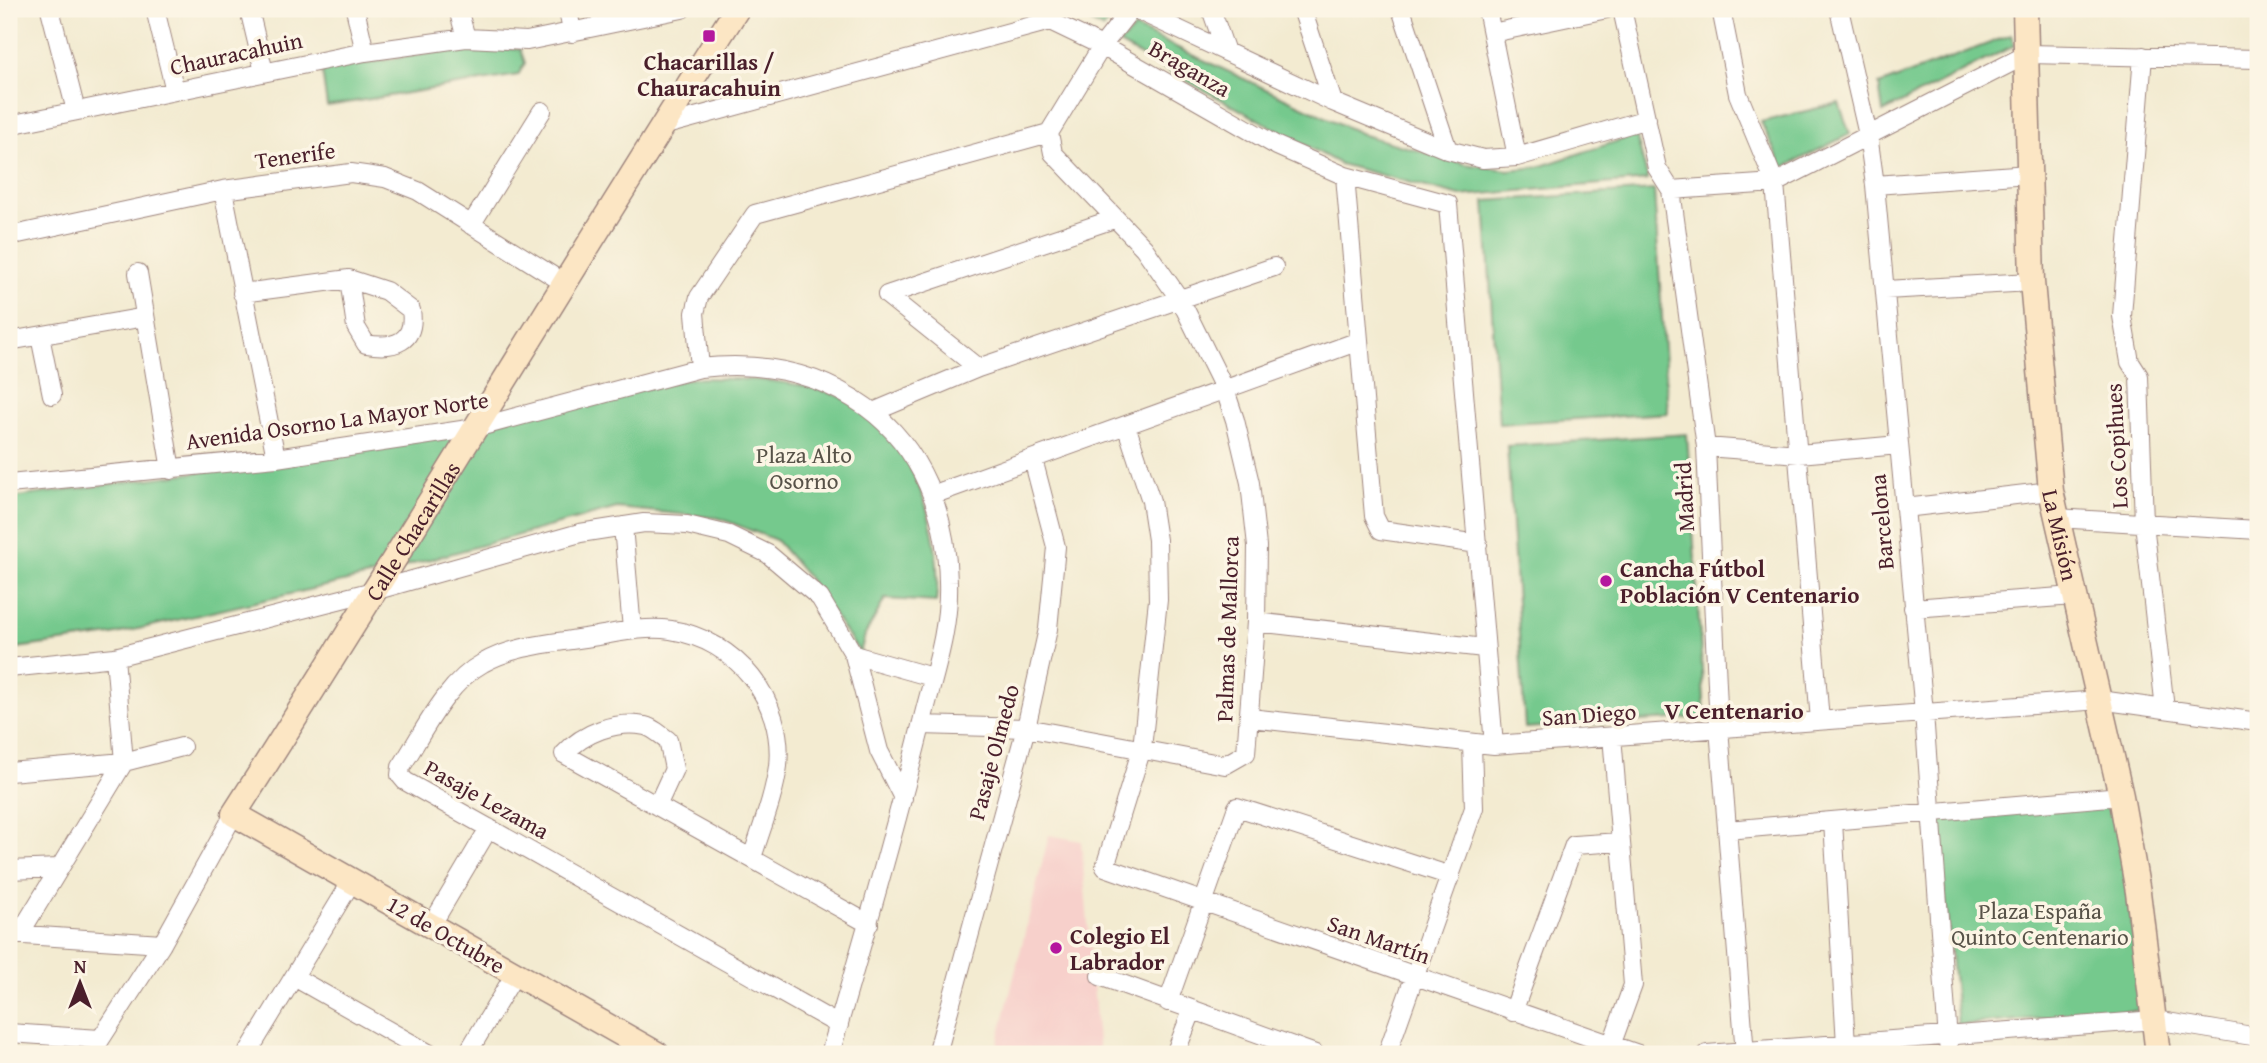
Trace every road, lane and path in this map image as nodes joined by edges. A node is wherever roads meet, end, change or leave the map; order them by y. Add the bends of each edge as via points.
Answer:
1 (50, 9) edge
2 (155, 9) edge
3 (249, 9) edge
4 (355, 9) edge
5 (458, 9) edge
6 (568, 9) edge
7 (682, 9) edge
8 (737, 9) edge
9 (1133, 9) edge
10 (1211, 9) edge
11 (1302, 9) edge
12 (1401, 9) edge
13 (1487, 9) edge
14 (1607, 9) edge
15 (1622, 9) edge
16 (1721, 9) edge
17 (1839, 9) edge
18 (2025, 9) edge
19 (651, 13) edge
20 (572, 33) junction
21 (1492, 33) junction
22 (466, 38) junction
23 (1102, 46) junction
24 (365, 52) junction
25 (1226, 52) junction
26 (2028, 54) junction
27 (2143, 56) junction
28 (2258, 59) edge
29 (264, 72) junction
30 (175, 91) junction
31 (1333, 102) junction
32 (76, 111) junction
33 (542, 111) dead end
34 (1647, 119) junction
35 (9, 125) edge
36 (662, 126) junction
37 (1049, 133) junction
38 (1868, 135) junction
39 (1448, 150) junction
40 (1517, 157) junction
41 (2029, 174) junction
42 (1345, 176) junction
43 (1775, 183) junction
44 (1875, 185) junction
45 (223, 190) junction
46 (1671, 190) junction
47 (1114, 219) junction
48 (471, 225) junction
49 (9, 236) edge
50 (1274, 267) dead end
51 (138, 272) dead end
52 (349, 279) dead end
53 (564, 282) junction
54 (2032, 282) junction
55 (1885, 290) junction
56 (242, 293) junction
57 (1181, 301) junction
58 (145, 317) junction
59 (40, 336) junction
60 (9, 341) edge
61 (1359, 341) junction
62 (700, 368) junction
63 (978, 368) junction
64 (1225, 390) junction
65 (52, 395) dead end
66 (873, 412) junction
67 (1126, 425) junction
68 (475, 428) junction
69 (1899, 445) junction
70 (1706, 447) junction
71 (1799, 454) junction
72 (275, 458) junction
73 (1033, 459) junction
74 (171, 470) junction
75 (9, 484) edge
76 (2051, 491) junction
77 (932, 495) junction
78 (1905, 508) junction
79 (2056, 518) junction
80 (2144, 523) junction
81 (623, 526) junction
82 (2258, 530) edge
83 (1478, 544) junction
84 (377, 590) junction
85 (2074, 596) junction
86 (1913, 608) junction
87 (1256, 622) junction
88 (632, 630) junction
89 (1485, 648) junction
90 (854, 655) junction
91 (115, 657) junction
92 (9, 668) edge
93 (932, 677) junction
94 (2100, 700) junction
95 (2165, 709) junction
96 (1924, 713) junction
97 (1250, 718) junction
98 (1820, 721) junction
99 (2258, 722) edge
100 (921, 725) junction
101 (1026, 728) junction
102 (1719, 728) junction
103 (1612, 736) junction
104 (1472, 744) junction
105 (1494, 745) junction
106 (182, 747) dead end
107 (1142, 748) junction
108 (124, 762) junction
109 (9, 772) edge
110 (2121, 796) junction
111 (903, 798) junction
112 (657, 806) junction
113 (1932, 813) junction
114 (234, 814) junction
115 (1833, 821) junction
116 (489, 828) junction
117 (1727, 830) junction
118 (1620, 842) junction
119 (752, 858) junction
120 (59, 868) junction
121 (9, 870) edge
122 (1451, 876) junction
123 (352, 881) junction
124 (1204, 902) junction
125 (869, 924) junction
126 (431, 926) junction
127 (14, 934) edge
128 (162, 944) junction
129 (515, 974) junction
130 (1100, 976) dead end
131 (294, 977) junction
132 (1415, 977) junction
133 (1168, 1002) junction
134 (1192, 1011) junction
135 (1513, 1012) junction
136 (2155, 1020) junction
137 (839, 1025) junction
138 (9, 1033) edge
139 (1948, 1034) junction
140 (2258, 1037) edge
141 (1846, 1045) junction
142 (96, 1046) edge
143 (1280, 1049) edge
144 (1609, 1050) edge
145 (1745, 1053) edge
146 (247, 1054) edge
147 (430, 1054) edge
148 (467, 1054) edge
149 (657, 1054) edge
150 (830, 1054) edge
151 (937, 1054) edge
152 (1175, 1054) edge
153 (1315, 1054) edge
154 (1387, 1054) edge
155 (1638, 1054) edge
156 (1707, 1054) edge
157 (1949, 1054) edge
158 (2158, 1054) edge

1 - 32 street
2 - 30 street
3 - 29 street
4 - 24 street
5 - 22 street
6 - 20 street
7 - 19 street, Chauracahuin
8 - 36 street, Calle Chacarillas
9 - 23 street
9 - 25 street
10 - 25 street
11 - 31 street
12 - 39 street
13 - 21 street
14 - 21 street
15 - 34 street
16 - 43 street via 1738,94
17 - 38 street, Barcelona
18 - 26 street, La Misión
19 - 20 street, Chauracahuin
20 - 22 street, Chauracahuin via 527,41
21 - 40 street
22 - 24 street, Chauracahuin
23 - 36 street, Braganza via 1059,24 1041,22
23 - 37 street
23 - 42 street, Braganza via 1277,146
24 - 29 street, Chauracahuin
25 - 31 street
26 - 27 street
26 - 38 street
26 - 41 street, La Misión
27 - 28 street
27 - 80 street, Los Copihues via 2122,316 2130,362 2139,376
29 - 30 street, Chauracahuin
30 - 32 street, Chauracahuin
31 - 39 street
32 - 35 street, Chauracahuin
33 - 48 street
34 - 40 street
34 - 46 street via 1657,168
36 - 53 street, Calle Chacarillas
37 - 47 street, Palmas de Mallorca via 1053,153
37 - 62 street via 749,217 699,297 695,313
38 - 43 street
38 - 44 street, Barcelona
39 - 40 street via 1483,159
41 - 44 street
41 - 54 street, La Misión
42 - 61 street
42 - 83 street, Braganza via 1448,204
43 - 46 street
43 - 71 street
44 - 55 street, Barcelona
45 - 48 street, Tenerife via 333,173 368,174 418,191
45 - 49 street, Tenerife
45 - 56 street
46 - 70 street, Madrid
47 - 57 street, Palmas de Mallorca via 1144,248
47 - 63 street via 887,295
48 - 53 street, Tenerife
50 - 57 street
51 - 58 street
52 - 56 street
53 - 68 street, Calle Chacarillas
54 - 55 street
54 - 76 street, La Misión
55 - 69 street, Barcelona
56 - 72 street
57 - 63 street
57 - 64 street, Palmas de Mallorca
58 - 59 street
58 - 74 street
59 - 60 street
59 - 65 street
61 - 64 street
61 - 83 street via 1374,516 1381,530
62 - 66 street, Avenida Osorno La Mayor Norte via 744,365 787,371 825,383
62 - 68 street, Avenida Osorno La Mayor Norte
63 - 66 street
64 - 67 street
64 - 87 street, Palmas de Mallorca via 1243,451 1254,514
66 - 77 street, Avenida Osorno La Mayor Norte via 912,453
67 - 73 street
67 - 107 street via 1157,540 1158,600
68 - 72 street, Avenida Osorno La Mayor Norte
68 - 84 street, Calle Chacarillas
69 - 71 street
69 - 78 street, Barcelona
70 - 71 street
70 - 102 street, Madrid
71 - 98 street
72 - 74 street, Avenida Osorno La Mayor Norte
73 - 77 street
73 - 101 street, Pasaje Olmedo via 1056,547 1048,629
74 - 75 street, Avenida Osorno La Mayor Norte
76 - 78 street
76 - 79 street, La Misión
77 - 93 street, Avenida Osorno La Mayor Norte via 944,539 948,584 945,631
78 - 86 street, Barcelona
79 - 80 street
79 - 85 street, La Misión
80 - 82 street
80 - 95 street, Los Copihues
81 - 84 street via 580,533
81 - 88 street
81 - 90 street via 666,523 709,529 768,554 820,597
83 - 89 street
84 - 91 street
84 - 114 street, Calle Chacarillas
85 - 86 street
85 - 94 street, La Misión
86 - 96 street, Barcelona
87 - 89 street
87 - 97 street, Palmas de Mallorca
88 - 116 street, Pasaje Lezama via 528,647 482,663 454,688 401,766 400,775
88 - 119 street, Pasaje Lezama via 668,629 704,639 736,659 767,700 777,732 778,765
89 - 105 street
90 - 93 street
90 - 111 street via 879,751
91 - 92 street
91 - 108 street
93 - 100 street, Avenida Osorno La Mayor Norte
94 - 95 street, San Diego
94 - 96 street, San Diego
94 - 110 street, La Misión
95 - 99 street, San Diego
96 - 98 street, San Diego
96 - 113 street, Barcelona
97 - 104 street, San Diego
97 - 107 street, Palmas de Mallorca via 1246,753 1225,765
98 - 102 street, San Diego
100 - 101 street, Palmas de Mallorca
100 - 111 street, Avenida Osorno La Mayor Norte
101 - 107 street, Palmas de Mallorca
101 - 151 street, Pasaje Olmedo
102 - 103 street, San Diego
102 - 117 street, Madrid
103 - 105 street, San Diego
103 - 118 street
104 - 105 street, San Diego
104 - 122 street via 1474,808
106 - 108 street
107 - 124 street, San Martín via 1105,867
108 - 109 street
108 - 120 street
110 - 113 street
110 - 136 street, La Misión
111 - 125 street, Avenida Osorno La Mayor Norte
112 - 112 street via 674,769 668,740 646,726 601,729 577,740 564,754
112 - 119 street
113 - 115 street
113 - 139 street, Barcelona
114 - 123 street, 12 de Octubre
114 - 128 street, Calle Chacarillas
115 - 117 street
115 - 141 street
116 - 126 street
116 - 137 street, Pasaje Lezama
117 - 145 street, Madrid
118 - 135 street via 1574,845
118 - 144 street via 1633,985
119 - 125 street
120 - 121 street
120 - 127 street
122 - 124 street via 1237,807
122 - 132 street
123 - 126 street, 12 de Octubre
123 - 131 street
124 - 132 street, San Martín
124 - 133 street
125 - 137 street, Avenida Osorno La Mayor Norte
126 - 129 street, 12 de Octubre
127 - 128 street
128 - 142 street, Calle Chacarillas
129 - 148 street
129 - 149 street, 12 de Octubre
130 - 133 street
131 - 146 street
131 - 147 street
132 - 135 street, San Martín
132 - 154 street
133 - 134 street
134 - 143 street
134 - 152 street
135 - 144 street, San Martín
136 - 139 street
136 - 140 street
136 - 158 street, La Misión
137 - 150 street, Avenida Osorno La Mayor Norte
138 - 142 street
139 - 141 street
139 - 157 street, Barcelona
141 - 145 street
143 - 153 street
144 - 155 street, San Martín
145 - 156 street

